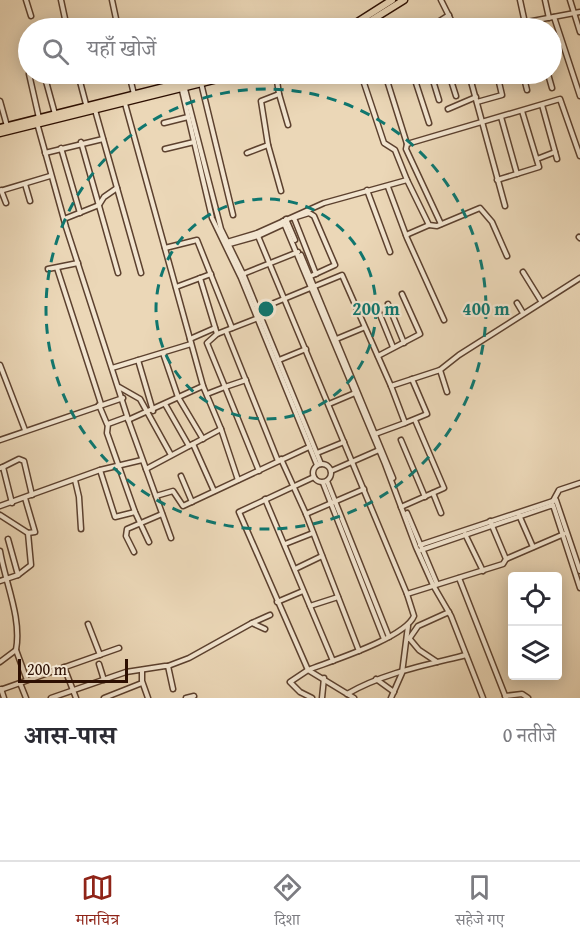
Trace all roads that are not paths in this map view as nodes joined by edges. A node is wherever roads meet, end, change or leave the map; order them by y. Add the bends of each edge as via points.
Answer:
1 (26, 0) edge
2 (60, 0) edge
3 (112, 0) edge
4 (392, 0) edge
5 (404, 0) edge
6 (441, 0) edge
7 (520, 0) edge
8 (545, 0) edge
9 (570, 0) edge
10 (580, 12) edge
11 (574, 13) junction
12 (449, 15) junction
13 (31, 16) dead end
14 (64, 18) edge
15 (116, 18) edge
16 (364, 18) edge
17 (380, 18) edge
18 (444, 18) edge
19 (450, 18) edge
20 (524, 18) edge
21 (551, 18) joint
22 (580, 32) edge
23 (562, 46) edge
24 (31, 84) edge
25 (48, 84) edge
26 (81, 84) edge
27 (132, 84) edge
28 (185, 84) edge
29 (192, 84) edge
30 (201, 84) edge
31 (278, 84) edge
32 (364, 84) edge
33 (388, 84) edge
34 (417, 84) edge
35 (434, 84) edge
36 (452, 84) edge
37 (472, 84) edge
38 (500, 84) edge
39 (526, 84) edge
40 (551, 84) edge
41 (182, 85) junction
42 (552, 88) dead end
43 (527, 90) dead end
44 (580, 93) edge
45 (134, 94) junction
46 (279, 94) junction
47 (456, 96) dead end
48 (123, 100) junction
49 (438, 100) dead end
50 (476, 100) junction
51 (0, 101) edge
52 (542, 105) junction
53 (87, 109) junction
54 (448, 109) dead end
55 (95, 110) junction
56 (522, 111) junction
57 (55, 114) junction
58 (188, 117) junction
59 (501, 117) junction
60 (37, 120) junction
61 (164, 123) dead end
62 (429, 123) dead end
63 (482, 123) junction
64 (288, 125) dead end
65 (3, 127) edge
66 (0, 133) edge
67 (103, 139) junction
68 (81, 142) junction
69 (194, 142) junction
70 (407, 144) junction
71 (268, 145) junction
72 (62, 148) junction
73 (165, 149) dead end
74 (555, 152) junction
75 (45, 153) junction
76 (247, 153) dead end
77 (580, 156) edge
78 (537, 159) junction
79 (557, 159) dead end
80 (517, 174) junction
81 (50, 177) junction
82 (407, 180) junction
83 (497, 180) junction
84 (25, 184) junction
85 (388, 187) junction
86 (117, 188) junction
87 (1, 190) edge
88 (368, 190) junction
89 (281, 191) dead end
90 (30, 201) dead end
91 (6, 203) dead end
92 (99, 205) junction
93 (505, 206) dead end
94 (80, 213) junction
95 (233, 216) dead end
96 (294, 218) junction
97 (64, 219) junction
98 (285, 221) junction
99 (441, 224) junction
100 (429, 225) junction
101 (406, 235) junction
102 (258, 236) junction
103 (225, 244) junction
104 (165, 248) junction
105 (390, 252) dead end
106 (298, 253) junction
107 (507, 256) dead end
108 (78, 263) junction
109 (271, 263) junction
110 (57, 268) junction
111 (48, 269) dead end
112 (523, 272) dead end
113 (118, 273) dead end
114 (141, 273) dead end
115 (211, 274) junction
116 (243, 274) junction
117 (314, 275) junction
118 (200, 278) junction
119 (580, 278) edge
120 (315, 284) junction
121 (176, 287) junction
122 (311, 288) junction
123 (402, 294) dead end
124 (285, 298) junction
125 (541, 301) junction
126 (517, 303) dead end
127 (388, 304) dead end
128 (257, 310) junction
129 (378, 310) dead end
130 (523, 313) junction
131 (258, 318) junction
132 (444, 320) dead end
133 (215, 328) junction
134 (232, 328) junction
135 (363, 328) junction
136 (226, 331) junction
137 (217, 334) junction
138 (190, 339) junction
139 (334, 340) junction
140 (404, 343) junction
141 (191, 344) junction
142 (393, 347) junction
143 (306, 349) junction
144 (163, 352) junction
145 (378, 356) junction
146 (138, 360) junction
147 (279, 360) junction
148 (0, 365) edge
149 (112, 368) junction
150 (440, 370) junction
151 (412, 379) junction
152 (246, 380) junction
153 (203, 386) junction
154 (391, 386) junction
155 (118, 387) junction
156 (225, 387) junction
157 (447, 392) dead end
158 (355, 393) junction
159 (207, 394) junction
160 (123, 398) junction
161 (178, 398) junction
162 (165, 404) junction
163 (100, 405) junction
164 (329, 405) junction
165 (150, 412) junction
166 (128, 418) junction
167 (414, 420) junction
168 (405, 423) junction
169 (107, 425) junction
170 (221, 429) junction
171 (25, 430) junction
172 (375, 434) junction
173 (203, 439) junction
174 (0, 440) edge
175 (401, 440) dead end
176 (344, 442) junction
177 (191, 445) junction
178 (309, 447) junction
179 (381, 450) junction
180 (316, 453) junction
181 (171, 455) junction
182 (142, 460) junction
183 (279, 460) junction
184 (352, 462) junction
185 (319, 465) junction
186 (119, 466) junction
187 (1, 467) edge
188 (146, 469) junction
189 (100, 470) junction
190 (259, 471) junction
191 (331, 471) junction
192 (181, 476) dead end
193 (314, 477) junction
194 (75, 480) junction
195 (238, 480) junction
196 (325, 482) junction
197 (580, 484) edge
198 (292, 488) junction
199 (364, 489) junction
200 (214, 491) junction
201 (433, 493) junction
202 (32, 495) junction
203 (155, 496) junction
204 (425, 497) junction
205 (25, 498) junction
206 (265, 499) junction
207 (12, 502) junction
208 (192, 502) junction
209 (552, 502) junction
210 (334, 503) junction
211 (0, 506) edge
212 (403, 506) junction
213 (135, 512) junction
214 (441, 513) dead end
215 (162, 514) junction
216 (306, 514) junction
217 (518, 514) junction
218 (0, 515) edge
219 (140, 523) junction
220 (491, 523) junction
221 (81, 529) dead end
222 (464, 532) junction
223 (28, 533) junction
224 (313, 533) junction
225 (566, 534) junction
226 (171, 538) dead end
227 (8, 539) dead end
228 (580, 542) edge
229 (149, 543) dead end
230 (285, 544) junction
231 (570, 546) junction
232 (533, 547) junction
233 (419, 548) junction
234 (0, 551) edge
235 (134, 552) dead end
236 (322, 556) junction
237 (506, 559) junction
238 (295, 569) junction
239 (483, 571) junction
240 (580, 571) edge
241 (18, 575) junction
242 (459, 578) junction
243 (2, 581) edge
244 (580, 585) edge
245 (435, 586) junction
246 (303, 591) junction
247 (407, 594) junction
248 (338, 597) junction
249 (277, 602) junction
250 (310, 606) junction
251 (449, 612) junction
252 (270, 615) dead end
253 (252, 622) junction
254 (88, 624) dead end
255 (408, 626) junction
256 (265, 629) dead end
257 (389, 637) junction
258 (408, 637) junction
259 (384, 639) junction
260 (119, 648) dead end
261 (16, 650) junction
262 (359, 651) junction
263 (100, 655) junction
264 (466, 655) junction
265 (333, 661) junction
266 (0, 662) edge
267 (438, 662) junction
268 (99, 664) dead end
269 (168, 666) junction
270 (64, 667) junction
271 (308, 670) junction
272 (142, 671) junction
273 (402, 673) junction
274 (324, 678) junction
275 (376, 679) junction
276 (27, 680) junction
277 (104, 680) junction
278 (20, 682) junction
279 (142, 683) junction
280 (1, 689) edge
281 (173, 689) dead end
282 (73, 690) junction
283 (393, 692) junction
284 (347, 694) junction
285 (194, 696) dead end
286 (110, 697) edge
287 (505, 697) edge
288 (4, 698) edge
289 (26, 698) edge
290 (51, 698) edge
291 (76, 698) edge
292 (104, 698) edge
293 (148, 698) edge
294 (186, 698) edge
295 (312, 698) edge
296 (322, 698) edge
297 (354, 698) edge
298 (391, 698) edge
299 (483, 698) edge
300 (528, 698) edge

1 - 13 street
2 - 14 street
3 - 15 street
4 - 16 main road
5 - 17 main road
6 - 12 street
7 - 20 street
8 - 21 street
9 - 11 street
10 - 11 street
11 - 21 street
11 - 22 street
12 - 18 street
12 - 19 street
23 - 44 street
24 - 60 street
25 - 57 street
26 - 53 street
27 - 45 street
28 - 41 main road
29 - 41 main road
30 - 95 street
31 - 46 street
32 - 82 street via 384,143 395,150
33 - 70 street
34 - 62 street
35 - 49 street
36 - 47 street
37 - 50 street
38 - 50 street via 502,94
39 - 43 street
40 - 42 street
41 - 45 main road
41 - 48 main road
41 - 58 street
41 - 103 street
45 - 48 main road
46 - 64 street
46 - 71 street via 261,101
48 - 53 main road
48 - 55 main road
48 - 104 street
50 - 54 street
50 - 63 street
51 - 65 street
52 - 56 street
52 - 74 street
52 - 77 street via 562,101
53 - 55 main road
53 - 57 main road
53 - 60 main road
55 - 67 street
56 - 59 street
56 - 78 street
57 - 60 main road
58 - 61 street
58 - 69 street
59 - 63 street
59 - 80 street
60 - 65 main road
60 - 66 main road
60 - 75 street
63 - 70 street
63 - 83 street
67 - 68 street
67 - 86 street
68 - 72 street
68 - 92 street
69 - 73 street
69 - 103 street via 212,218
70 - 99 street
71 - 76 street
71 - 89 street
72 - 75 street
72 - 94 street
74 - 78 street
74 - 79 street
75 - 81 street
78 - 80 street via 538,169
80 - 83 street
81 - 84 street
81 - 97 street
82 - 85 street
82 - 100 street
83 - 93 street
84 - 87 street
84 - 90 street
85 - 88 street
85 - 101 street
86 - 92 street
86 - 114 street
87 - 91 street
88 - 98 street via 324,203
88 - 105 street
92 - 94 street
92 - 113 street
94 - 97 street
96 - 98 street
96 - 117 street
96 - 117 street via 309,213 314,216 335,265
97 - 108 street
98 - 102 street
98 - 103 street
98 - 106 street
99 - 100 street
99 - 107 street via 480,208 492,222
100 - 101 street
101 - 132 street
102 - 103 street
102 - 109 street
103 - 116 street
103 - 131 street
104 - 115 street via 197,240
104 - 121 street
106 - 109 street
106 - 117 street
106 - 122 street
108 - 110 street
108 - 149 street
109 - 116 street
109 - 124 street
110 - 111 street
110 - 163 street
112 - 125 street
115 - 118 street
115 - 134 street
116 - 128 street
117 - 120 street
118 - 121 street
118 - 133 street
119 - 125 street
120 - 122 street
120 - 135 street via 342,275
120 - 139 street
121 - 138 street
122 - 124 street
122 - 139 street
123 - 140 street via 420,334
124 - 128 street
124 - 143 street
125 - 130 street
126 - 130 street
127 - 140 street
128 - 131 street
129 - 142 street
130 - 150 street
131 - 134 street
131 - 147 street
131 - 178 street
133 - 137 street
133 - 138 street
134 - 136 street
135 - 139 street
135 - 145 street
136 - 137 street
136 - 152 street
137 - 156 street via 207,343
138 - 141 street
139 - 158 street
139 - 172 street
140 - 142 street
141 - 144 street
141 - 153 street
142 - 145 street
143 - 147 street
143 - 164 street
144 - 146 street
144 - 161 street
145 - 154 street
146 - 149 street
146 - 165 street
147 - 180 street
148 - 171 street
149 - 155 street
150 - 151 street
150 - 157 street
151 - 154 street
151 - 167 street via 427,414
152 - 156 street
152 - 183 street
153 - 159 street
153 - 161 street
154 - 168 street
155 - 160 street
155 - 165 street via 137,396
156 - 159 street
156 - 190 street
158 - 164 street
158 - 172 street
159 - 170 street
160 - 163 street
160 - 166 street
161 - 162 street
161 - 173 street
162 - 165 street
162 - 177 street
163 - 169 street
163 - 171 street
164 - 176 street
165 - 166 street
165 - 181 street
166 - 169 street
166 - 182 street
167 - 168 street
167 - 201 street via 444,488
168 - 172 street
169 - 186 street
170 - 173 street
170 - 195 street
171 - 174 street
172 - 179 street
173 - 177 street
175 - 204 street
176 - 180 street
176 - 184 street
177 - 181 street
177 - 200 street
178 - 183 street
178 - 185 street
179 - 184 street
179 - 212 street
180 - 185 street
181 - 188 street
182 - 186 street
182 - 188 street
183 - 190 street
183 - 198 street
184 - 191 street
184 - 199 street
185 - 191 street
185 - 193 street via 313,471
186 - 189 street
186 - 213 street
187 - 202 street via 19,459 24,461
187 - 207 street
188 - 203 street
189 - 194 street
189 - 213 street via 116,517
190 - 195 street
191 - 196 street
192 - 208 street
193 - 196 street
193 - 198 street
194 - 202 street
194 - 221 street
195 - 200 street
196 - 210 street
197 - 209 street via 559,490
198 - 206 street
198 - 216 street
199 - 210 street
199 - 247 street
200 - 208 street
201 - 204 street
201 - 214 street
202 - 205 street
203 - 208 street via 173,491 180,505
203 - 215 street
204 - 212 street
205 - 207 street
205 - 223 street via 37,530
206 - 230 street
206 - 249 street via 239,512
207 - 211 street
209 - 217 street
209 - 225 street
210 - 216 street
210 - 257 street
210 - 259 street
212 - 233 street
213 - 219 street
215 - 219 street
215 - 226 street
216 - 224 street
217 - 220 street
217 - 232 street
218 - 223 street
219 - 229 street
219 - 235 street via 126,531
220 - 222 street
220 - 237 street
222 - 233 street
222 - 239 street
223 - 241 street via 31,565
224 - 230 street
224 - 236 street
225 - 231 street
225 - 232 street
227 - 241 street
228 - 231 street
230 - 238 street
231 - 240 street
231 - 244 street
232 - 237 street
233 - 245 street
234 - 243 street
236 - 238 street
236 - 248 street
237 - 239 street via 503,564
238 - 246 street
239 - 242 street
241 - 243 street
242 - 245 street
242 - 287 street
243 - 261 street via 15,614
245 - 247 street
245 - 251 street
246 - 249 street
246 - 250 street
247 - 255 street via 414,616
248 - 250 street
248 - 262 street
249 - 271 street
250 - 265 street
251 - 258 street via 418,626
251 - 264 street
252 - 253 street
253 - 256 street
253 - 269 street
254 - 263 street
255 - 257 street
255 - 258 street
257 - 259 street
258 - 267 street
258 - 273 street
259 - 262 street
260 - 263 street
261 - 266 street
261 - 276 street
262 - 265 street
263 - 270 street
264 - 267 street
264 - 299 street
265 - 271 street
267 - 273 street
268 - 277 street
269 - 272 street
269 - 281 street
270 - 276 street
270 - 282 street
271 - 274 street
271 - 295 street via 290,682
272 - 277 street via 134,669
272 - 279 street
273 - 275 street
273 - 283 street
274 - 284 street
274 - 296 street
275 - 283 street
275 - 284 street
276 - 278 street
277 - 282 street
278 - 280 street
278 - 289 street
279 - 286 street
279 - 293 street
280 - 288 street
282 - 290 street
282 - 291 street
283 - 298 street
284 - 297 street
285 - 294 street
286 - 292 street
287 - 300 street via 522,694

